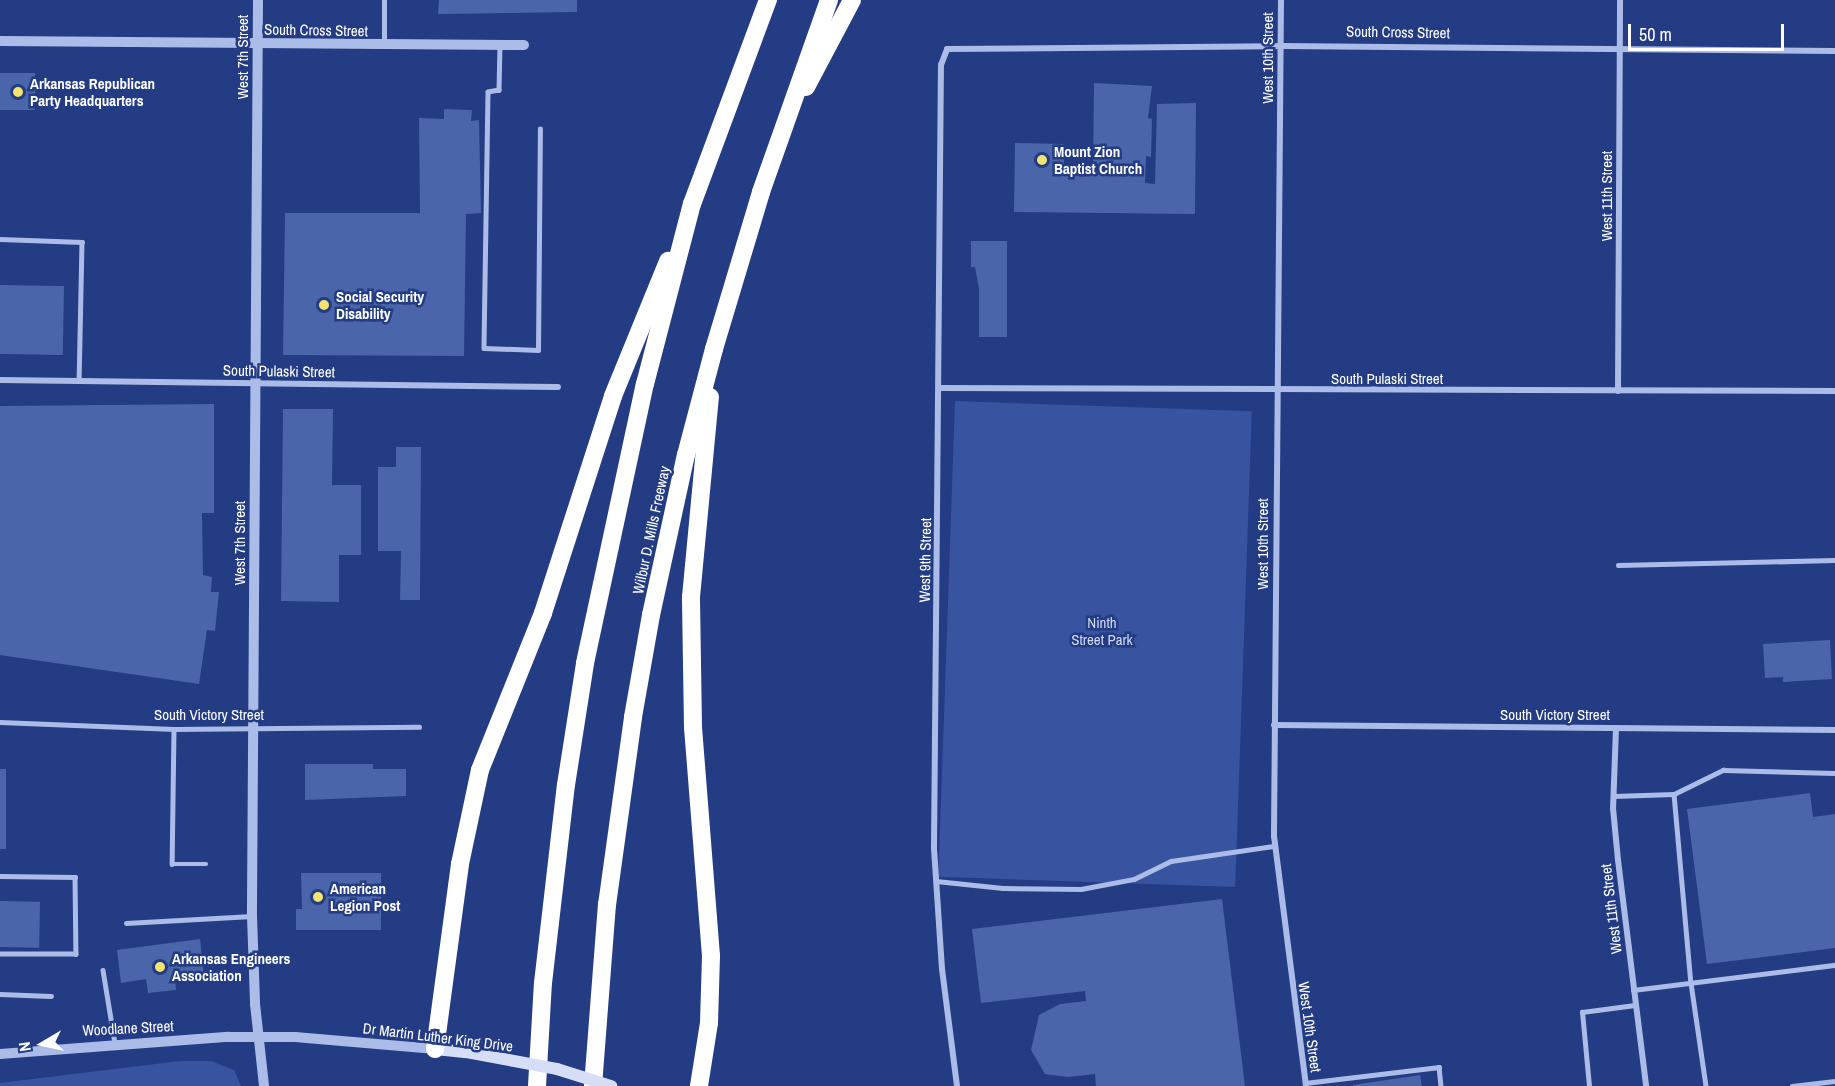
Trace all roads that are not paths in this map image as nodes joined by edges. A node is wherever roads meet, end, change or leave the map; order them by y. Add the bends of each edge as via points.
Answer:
1 (258, 0) edge
2 (384, 0) edge
3 (829, 0) edge
4 (852, 0) edge
5 (1281, 0) edge
6 (1620, 0) edge
7 (768, 1) edge
8 (0, 42) edge
9 (258, 44) junction
10 (384, 45) junction
11 (524, 45) dead end
12 (1281, 45) junction
13 (500, 46) junction
14 (961, 47) joint
15 (1620, 51) junction
16 (1835, 51) edge
17 (540, 129) dead end
18 (780, 136) junction
19 (692, 204) junction
20 (0, 239) edge
21 (714, 350) junction
22 (0, 380) edge
23 (79, 381) junction
24 (256, 383) junction
25 (558, 387) dead end
26 (939, 388) junction
27 (1276, 390) junction
28 (1618, 391) junction
29 (1835, 391) edge
30 (1835, 560) edge
31 (1618, 565) dead end
32 (0, 722) edge
33 (1274, 725) junction
34 (253, 727) junction
35 (419, 727) dead end
36 (1616, 728) junction
37 (174, 729) junction
38 (1835, 730) edge
39 (1835, 773) edge
40 (1674, 794) junction
41 (1613, 796) junction
42 (1275, 846) junction
43 (206, 864) dead end
44 (0, 876) edge
45 (936, 881) junction
46 (252, 916) junction
47 (126, 922) dead end
48 (0, 954) edge
49 (1835, 965) edge
50 (103, 970) dead end
51 (1691, 983) junction
52 (1633, 990) junction
53 (0, 994) edge
54 (51, 996) dead end
55 (1635, 1005) junction
56 (258, 1037) junction
57 (115, 1043) junction
58 (435, 1049) junction
59 (0, 1054) edge
60 (1835, 1081) edge
61 (1306, 1084) edge
62 (264, 1086) edge
63 (537, 1086) edge
64 (593, 1086) edge
65 (611, 1086) edge
66 (699, 1086) edge
67 (957, 1086) edge
68 (1441, 1086) edge
69 (1589, 1086) edge
70 (1646, 1086) edge
71 (1706, 1086) edge
72 (1792, 1086) edge

1 - 9 street, West 7th Street
2 - 10 lane
3 - 18 highway, Wilbur D. Mills Freeway
4 - 18 highway
5 - 12 street, West 10th Street
6 - 15 street, West 11th Street
7 - 19 highway
8 - 9 street, South Cross Street
9 - 10 street, South Cross Street
9 - 24 street, West 7th Street
10 - 13 street, South Cross Street
11 - 13 street, South Cross Street
12 - 14 street, South Cross Street
12 - 15 street, South Cross Street
12 - 27 street, West 10th Street
13 - 17 lane via 499,90 488,92 484,348 537,350
14 - 26 street, West 9th Street via 947,49 941,65
15 - 16 street, South Cross Street
15 - 28 street, West 11th Street
18 - 21 highway, Wilbur D. Mills Freeway
19 - 58 highway via 613,396 543,613 480,770 460,864
19 - 63 highway via 645,384 585,663 556,862
20 - 23 lane via 82,242
21 - 64 highway, Wilbur D. Mills Freeway via 686,455 633,717 607,905
21 - 66 highway via 691,597 693,727 711,956 709,1023
22 - 23 street, South Pulaski Street
23 - 24 street, South Pulaski Street
24 - 25 street, South Pulaski Street
24 - 34 street, West 7th Street
26 - 27 street, South Pulaski Street
26 - 45 street, West 9th Street
27 - 28 street, South Pulaski Street
27 - 33 street, West 10th Street
28 - 29 street, South Pulaski Street
30 - 31 lane
32 - 37 lane, South Victory Street
33 - 36 street, South Victory Street
33 - 42 street, West 10th Street
34 - 35 lane, South Victory Street
34 - 37 lane, South Victory Street
34 - 46 street, West 7th Street
36 - 38 street, South Victory Street
36 - 41 street, West 11th Street
37 - 43 lane via 172,864
39 - 40 lane via 1723,770
40 - 41 lane
40 - 51 lane
41 - 52 street, West 11th Street
42 - 45 lane via 1171,861 1134,879 1081,888 1002,888
42 - 61 street, West 10th Street
44 - 48 lane via 75,877 76,954
45 - 67 street, West 9th Street
46 - 47 lane
46 - 56 street, West 7th Street
49 - 51 lane
50 - 57 lane
51 - 52 lane
51 - 71 lane
52 - 55 street, West 11th Street
53 - 54 lane
55 - 69 lane via 1582,1012
55 - 70 street, West 11th Street
56 - 57 street, Woodlane Street
56 - 58 street, Dr Martin Luther King Drive
56 - 62 street, West 7th Street
57 - 59 street, Woodlane Street
58 - 65 main road, Dr Martin Luther King Drive, bridge via 557,1069
60 - 72 lane
61 - 68 lane via 1439,1067

